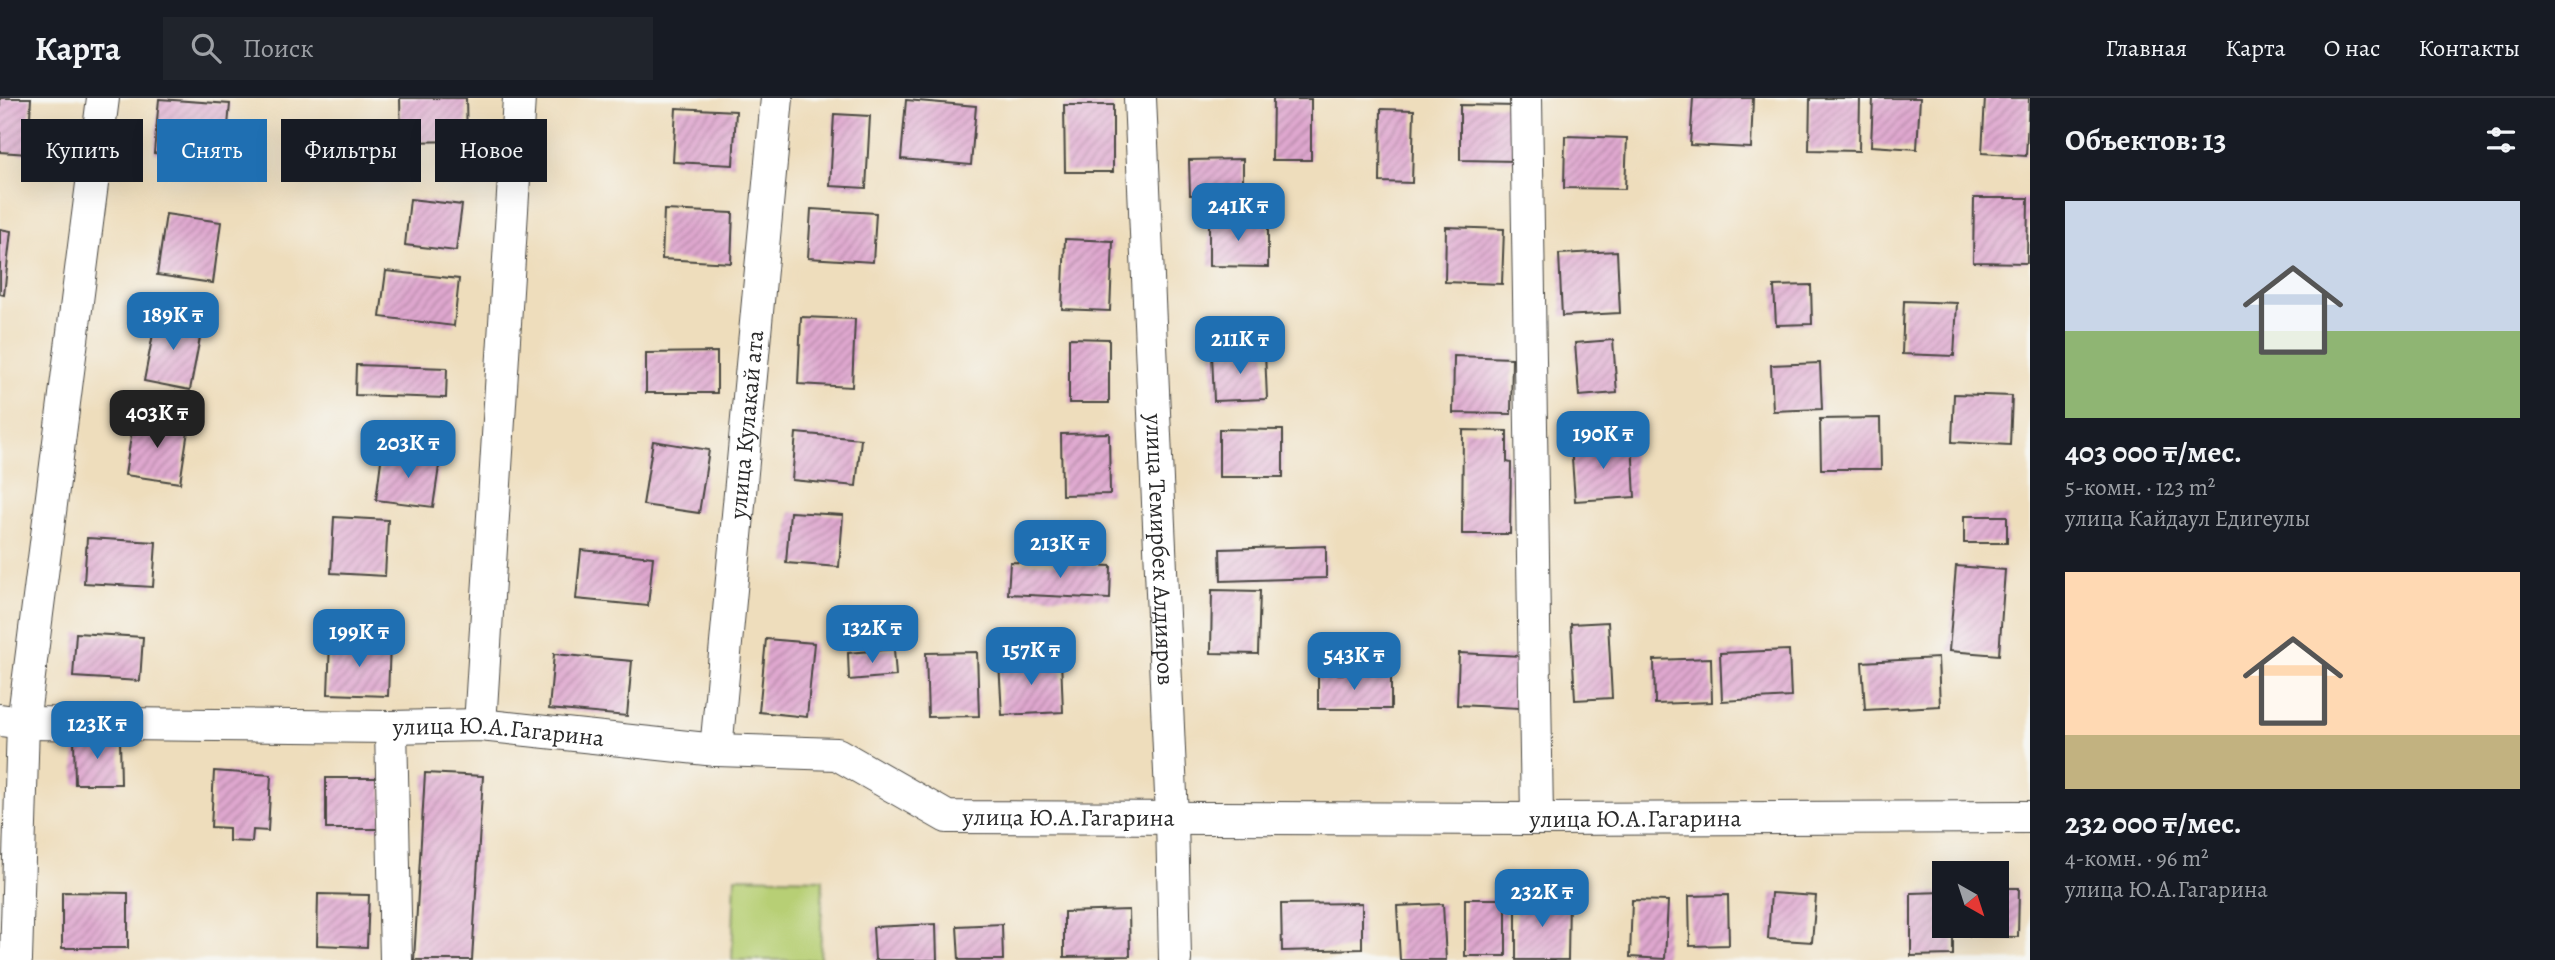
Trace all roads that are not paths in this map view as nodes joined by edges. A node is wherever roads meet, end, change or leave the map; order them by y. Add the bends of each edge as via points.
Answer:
1 (103, 98) edge
2 (519, 98) edge
3 (777, 98) edge
4 (1140, 98) edge
5 (1526, 98) edge
6 (11, 722) edge
7 (480, 725) junction
8 (391, 727) junction
9 (716, 750) junction
10 (1172, 817) junction
11 (2030, 817) edge
12 (1537, 820) junction
13 (16, 960) edge
14 (396, 960) edge
15 (1175, 960) edge

1 - 6 street
2 - 7 street
3 - 9 street, улица Кулакай ата
4 - 10 street, улица Темирбек Алдияров
5 - 12 street
6 - 8 street, улица Ю.А.Гагарина
6 - 13 street
7 - 8 street, улица Ю.А.Гагарина
7 - 9 street, улица Ю.А.Гагарина
8 - 14 street
9 - 10 street, улица Ю.А.Гагарина via 837,754 947,817
10 - 12 street, улица Ю.А.Гагарина
10 - 15 street, улица Темирбек Алдияров
11 - 12 street, улица Ю.А.Гагарина

